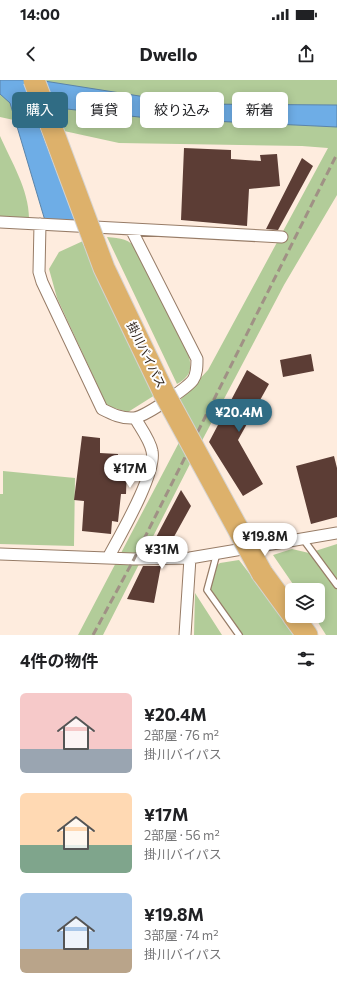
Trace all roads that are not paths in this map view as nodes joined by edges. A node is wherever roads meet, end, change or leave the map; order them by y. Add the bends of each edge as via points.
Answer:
1 (34, 80) edge
2 (0, 222) edge
3 (40, 224) junction
4 (131, 229) junction
5 (282, 238) dead end
6 (135, 418) junction
7 (337, 533) edge
8 (303, 539) junction
9 (217, 553) junction
10 (0, 554) edge
11 (108, 558) junction
12 (190, 558) junction
13 (337, 585) edge
14 (285, 604) edge
15 (299, 623) edge
16 (185, 635) edge
17 (239, 635) edge
18 (307, 635) edge

1 - 14 highway, 掛川バイパス, bridge via 104,268 164,393 262,573
2 - 3 street
3 - 4 street
3 - 6 street via 39,272 42,282 102,409 114,416
4 - 5 street
4 - 6 street via 197,359 197,371 184,390
6 - 11 street via 153,451 151,465 143,490
7 - 8 street
8 - 9 street
8 - 13 lane
9 - 12 street
9 - 17 lane via 207,590
10 - 11 street
11 - 12 street
12 - 16 street
15 - 18 highway, 掛川バイパス

